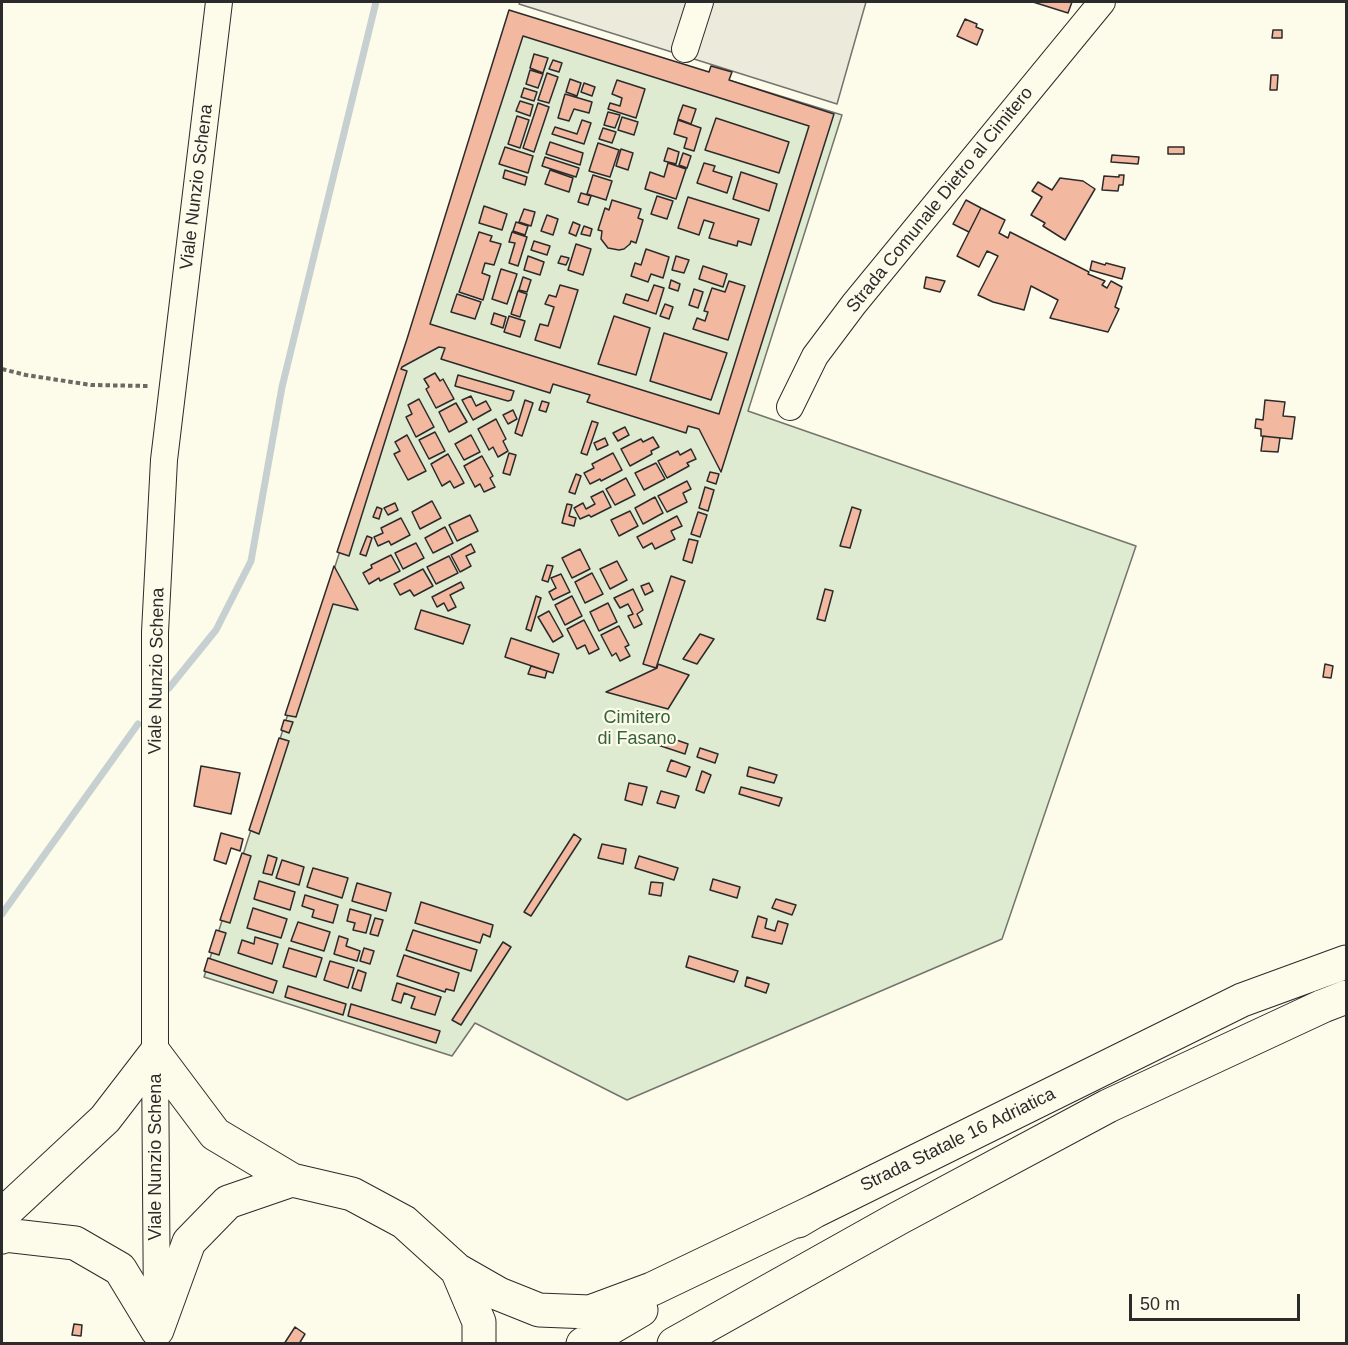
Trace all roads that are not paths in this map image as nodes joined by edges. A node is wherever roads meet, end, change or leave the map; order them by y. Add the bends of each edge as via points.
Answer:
1 (219, 2) edge
2 (700, 2) edge
3 (1102, 2) edge
4 (685, 49) dead end
5 (790, 407) dead end
6 (1347, 962) edge
7 (1347, 997) edge
8 (155, 1054) junction
9 (292, 1180) junction
10 (815, 1210) junction
11 (2, 1215) edge
12 (2, 1236) edge
13 (457, 1270) junction
14 (792, 1279) junction
15 (157, 1337) edge
16 (479, 1344) edge
17 (583, 1344) edge
18 (674, 1344) edge
19 (693, 1344) edge

1 - 8 street, Viale Nunzio Schena via 164,460 155,632
2 - 4 street
3 - 5 street, Strada Comunale Dietro al Cimitero via 847,313 815,356
6 - 10 highway, Strada Statale 16 Adriatica via 1242,1000
7 - 14 highway, Strada Statale 16 Adriatica via 1108,1106
8 - 9 highway via 215,1134
8 - 11 highway via 105,1119
8 - 15 street, Viale Nunzio Schena
9 - 13 highway via 352,1194 404,1222
9 - 15 highway via 228,1202 189,1242
10 - 13 highway via 652,1289 590,1312 539,1310 499,1294
10 - 17 highway, Strada Statale 16 Adriatica
12 - 15 highway via 75,1243 120,1269
13 - 16 highway via 479,1322
14 - 18 highway, Strada Statale 16 Adriatica
14 - 19 highway

